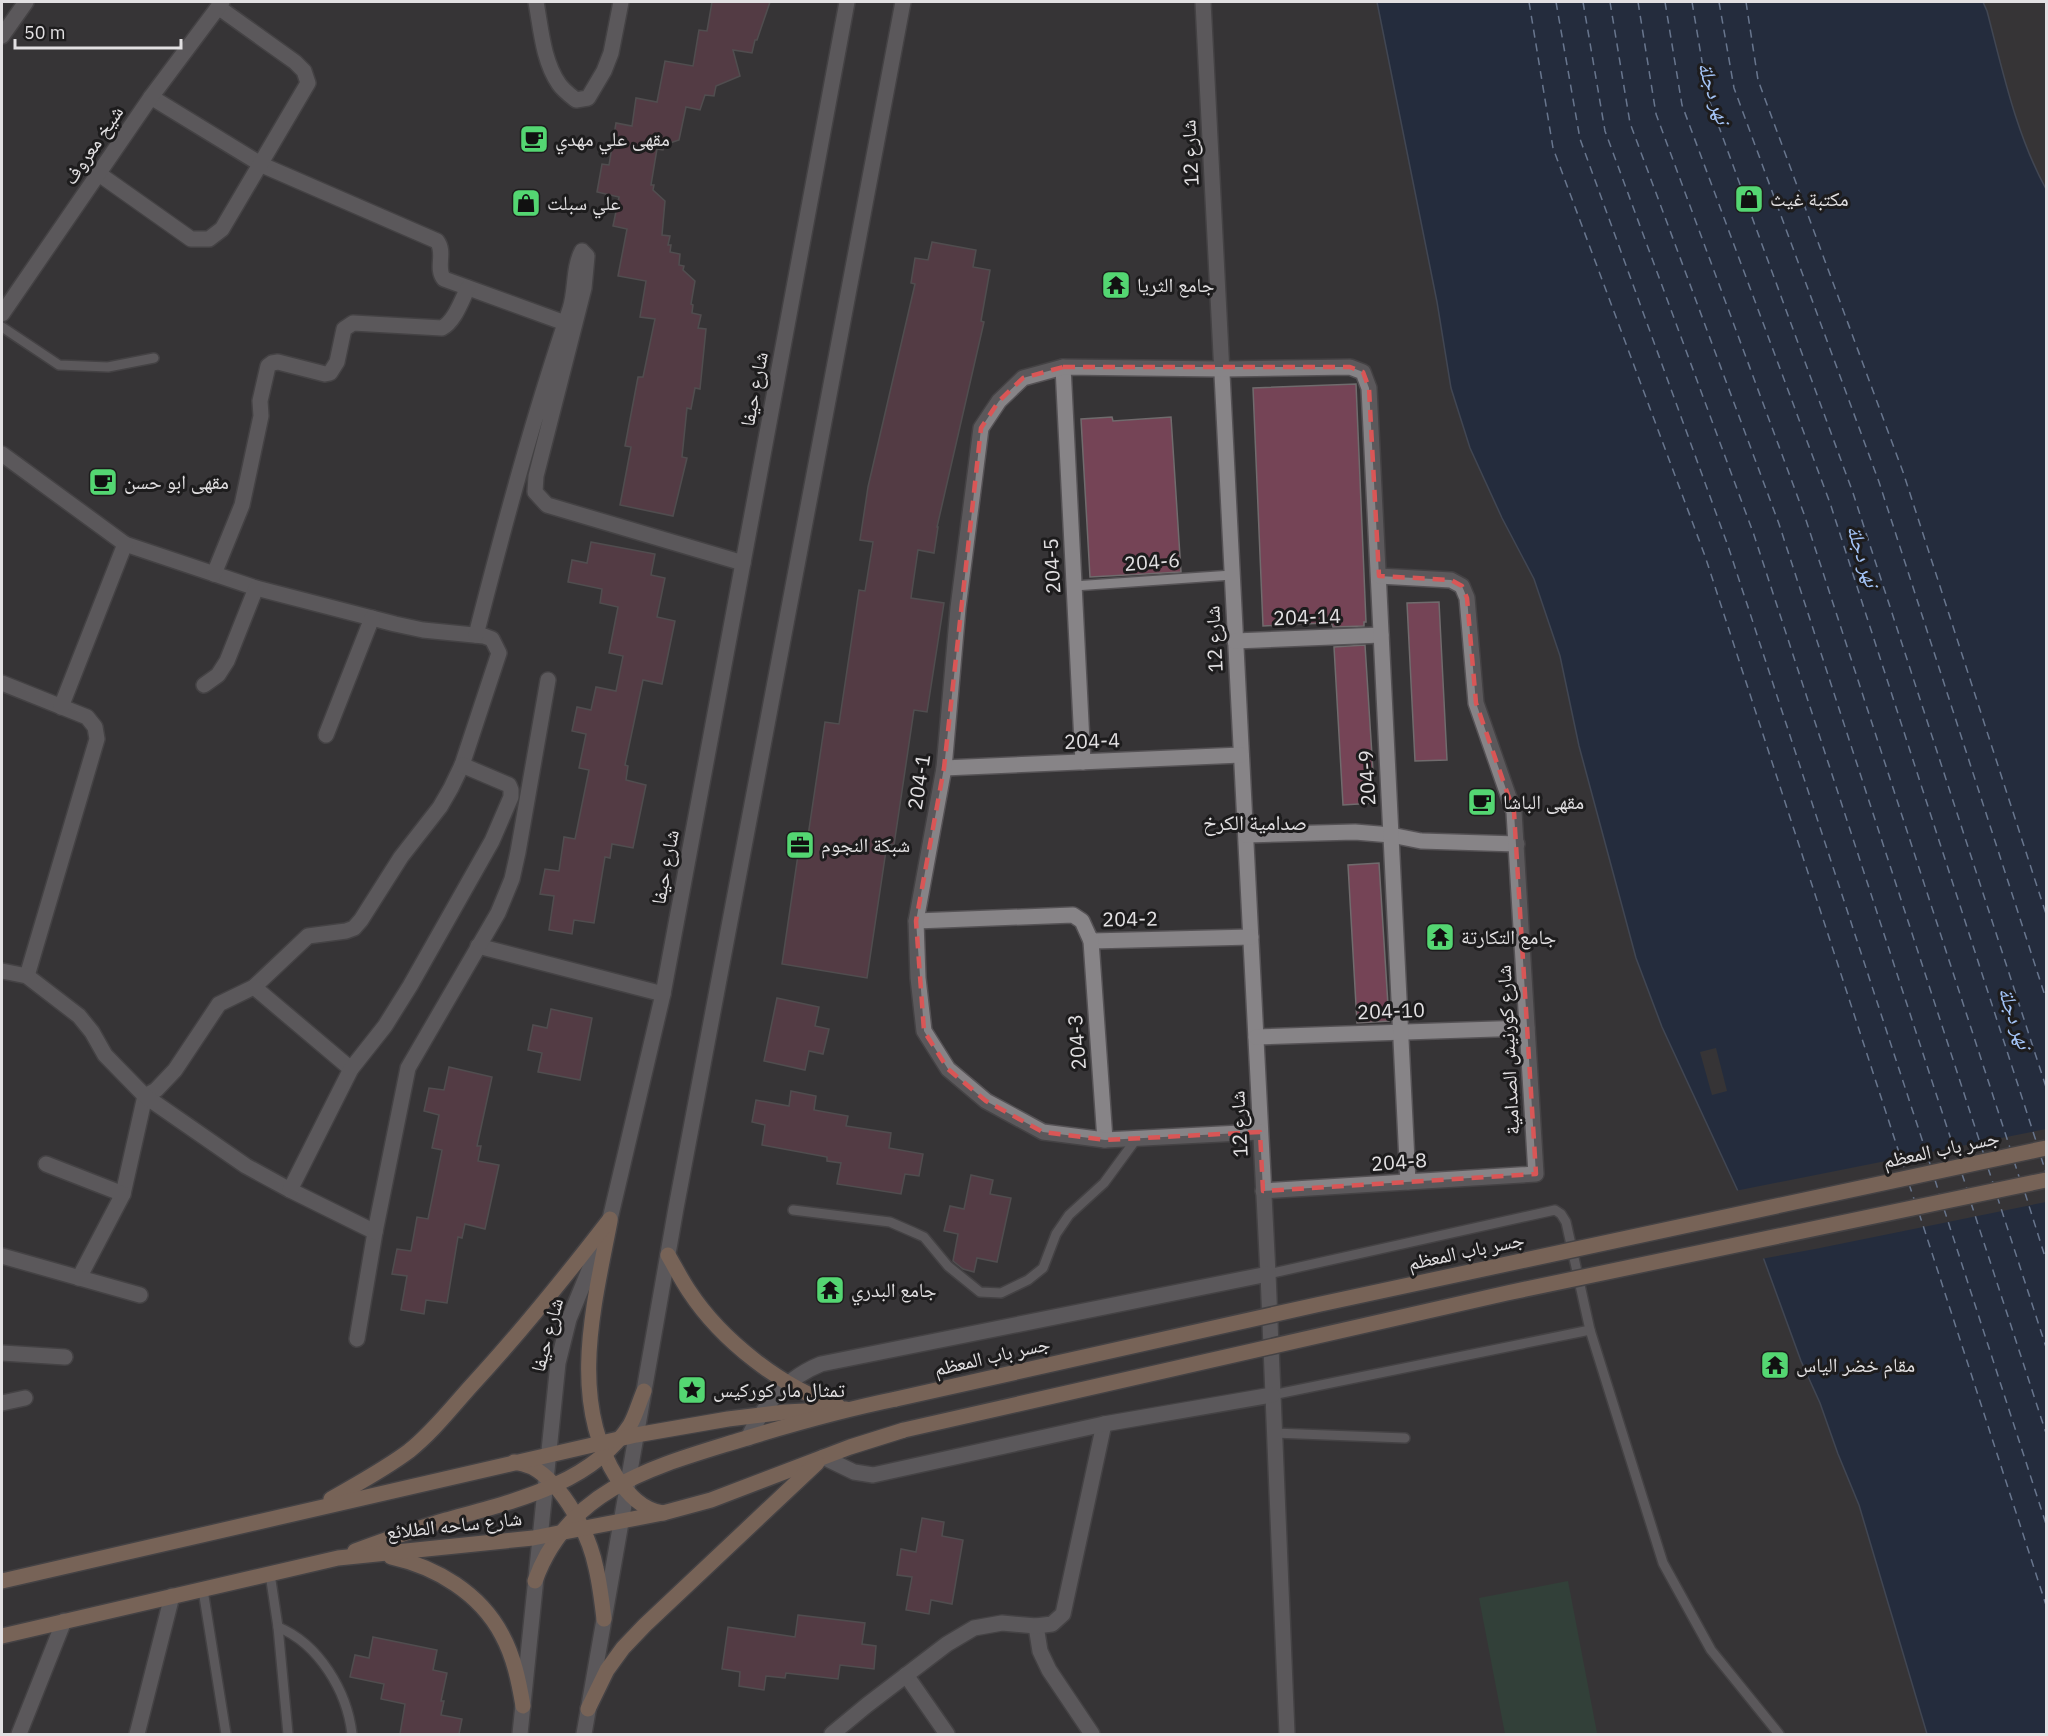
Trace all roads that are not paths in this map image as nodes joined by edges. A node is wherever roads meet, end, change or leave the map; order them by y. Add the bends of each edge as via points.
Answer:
1 (26, 2) edge
2 (536, 2) edge
3 (621, 2) edge
4 (847, 2) edge
5 (903, 2) edge
6 (1203, 2) edge
7 (220, 4) edge
8 (2, 36) edge
9 (151, 97) junction
10 (262, 165) junction
11 (99, 174) junction
12 (468, 288) junction
13 (2, 314) edge
14 (565, 323) junction
15 (2, 327) edge
16 (154, 358) dead end
17 (1063, 368) junction
18 (1222, 369) junction
19 (1363, 372) joint
20 (2, 454) edge
21 (125, 544) junction
22 (743, 563) junction
23 (214, 574) junction
24 (1232, 575) junction
25 (1379, 576) junction
26 (1074, 586) junction
27 (256, 588) junction
28 (372, 618) junction
29 (476, 635) junction
30 (1381, 635) junction
31 (1236, 641) junction
32 (548, 680) dead end
33 (2, 683) edge
34 (204, 685) dead end
35 (61, 707) junction
36 (326, 735) dead end
37 (1241, 755) junction
38 (1083, 762) junction
39 (462, 765) junction
40 (944, 768) junction
41 (1246, 835) junction
42 (1391, 835) junction
43 (1517, 844) junction
44 (916, 921) junction
45 (1251, 938) junction
46 (1091, 941) junction
47 (478, 946) junction
48 (2, 971) edge
49 (27, 976) junction
50 (254, 987) junction
51 (663, 994) junction
52 (1527, 1028) junction
53 (1401, 1032) junction
54 (1256, 1037) junction
55 (351, 1069) junction
56 (145, 1096) junction
57 (1260, 1132) junction
58 (1137, 1138) junction
59 (1105, 1140) junction
60 (2046, 1148) edge
61 (46, 1164) dead end
62 (1536, 1174) joint
63 (2046, 1180) edge
64 (1408, 1182) junction
65 (290, 1191) junction
66 (1263, 1191) junction
67 (123, 1194) junction
68 (793, 1210) dead end
69 (610, 1219) junction
70 (375, 1232) junction
71 (668, 1255) junction
72 (2, 1256) edge
73 (1268, 1274) junction
74 (79, 1278) junction
75 (140, 1295) dead end
76 (1590, 1330) junction
77 (357, 1339) dead end
78 (2, 1353) edge
79 (65, 1358) dead end
80 (788, 1383) junction
81 (644, 1391) junction
82 (1272, 1395) junction
83 (25, 1398) dead end
84 (2, 1403) edge
85 (846, 1409) junction
86 (759, 1415) junction
87 (1104, 1425) junction
88 (1274, 1433) junction
89 (636, 1435) junction
90 (748, 1437) junction
91 (618, 1438) junction
92 (1406, 1438) dead end
93 (602, 1448) junction
94 (548, 1454) junction
95 (823, 1457) junction
96 (514, 1462) junction
97 (548, 1484) junction
98 (625, 1485) junction
99 (319, 1507) junction
100 (663, 1513) junction
101 (621, 1521) junction
102 (579, 1522) junction
103 (560, 1532) junction
104 (540, 1536) junction
105 (379, 1555) junction
106 (338, 1558) junction
107 (270, 1574) junction
108 (2, 1581) edge
109 (535, 1581) junction
110 (203, 1590) junction
111 (172, 1596) junction
112 (604, 1619) junction
113 (64, 1621) junction
114 (1036, 1626) junction
115 (278, 1627) junction
116 (2, 1636) edge
117 (906, 1675) junction
118 (523, 1706) junction
119 (588, 1709) junction
120 (19, 1734) edge
121 (137, 1734) edge
122 (226, 1734) edge
123 (288, 1734) edge
124 (352, 1734) edge
125 (520, 1734) edge
126 (584, 1734) edge
127 (832, 1734) edge
128 (947, 1734) edge
129 (1092, 1734) edge
130 (1287, 1734) edge
131 (1779, 1734) edge

1 - 8 street
2 - 3 street via 550,67 559,86 576,100 588,98 604,71
4 - 22 street, شارع حيفا
5 - 71 street
6 - 18 street, شارع 12
7 - 9 street, شیخ معروف
7 - 10 street via 304,70 308,83
9 - 10 street
9 - 11 street, شیخ معروف
10 - 11 street via 222,229 209,239 191,239
10 - 12 street via 437,241 441,248 441,276
11 - 13 street, شیخ معروف
12 - 14 street
12 - 23 street via 454,316 442,328 353,323 347,326 330,373 278,362 268,366 245,495
14 - 22 street via 584,251 584,288 536,476 536,492 548,505
14 - 29 street via 512,496
15 - 16 lane via 59,364 108,367
17 - 18 street, 204-1
17 - 26 street, 204-5
17 - 40 street, 204-1 via 1023,378 999,401 981,428 958,608
18 - 19 street, 204-1 via 1350,367
18 - 24 street, شارع 12
19 - 25 street, 204-9 via 1370,387
20 - 21 street
21 - 23 street
21 - 35 street
22 - 51 street, شارع حيفا
23 - 27 street
24 - 26 lane, 204-6
24 - 31 street, شارع 12
25 - 30 street, 204-9
25 - 43 street, شارع كورنيش الصدامية via 1451,580 1462,586 1467,598 1476,703 1514,812
26 - 38 street, 204-5
27 - 28 street
27 - 34 street via 226,661 218,675
28 - 29 street via 423,630
28 - 36 street
29 - 39 street via 492,639 499,653
30 - 31 street, 204-14
30 - 42 street, 204-9
31 - 37 street, شارع 12
32 - 47 street via 512,879
33 - 35 street
35 - 49 street via 87,717 95,727 96,739
37 - 38 street, 204-4
37 - 41 street, شارع 12
38 - 40 street, 204-4
39 - 50 street via 440,807 354,928 308,936
39 - 55 street via 509,785 511,797 492,840 410,986
40 - 44 street, 204-1
41 - 42 street
41 - 45 street, شارع 12
42 - 43 street via 1421,841
42 - 53 street, 204-9
43 - 52 street, شارع كورنيش الصدامية
44 - 46 street, 204-2 via 1074,915 1082,921
44 - 59 street, 204-1 via 924,1031 948,1069 986,1101 1043,1132
45 - 46 street, 204-2
45 - 54 street, شارع 12
46 - 59 street, 204-3
47 - 51 street
47 - 70 street via 408,1068
48 - 49 street
49 - 56 street via 79,1016 105,1055
50 - 55 street
50 - 56 street via 219,1004 175,1070
51 - 69 street, شارع حيفا
52 - 53 street, 204-10
52 - 62 street, شارع كورنيش الصدامية
53 - 54 street, 204-10
53 - 64 street, 204-9
54 - 57 street, شارع 12
55 - 65 street
56 - 65 street via 246,1166
56 - 67 street
57 - 58 street, 204-1
57 - 66 street, شارع 12
58 - 59 street, 204-1
58 - 68 lane via 1104,1183 1069,1215 1056,1234 1043,1268 1001,1293 980,1292 948,1266 924,1237 890,1222
60 - 85 main road, جسر باب المعظم, bridge
61 - 67 street
62 - 64 street, 204-8
63 - 95 main road, bridge via 1495,1296 904,1430
64 - 66 street, 204-8
65 - 70 street
66 - 73 street, شارع 12
67 - 74 street
69 - 93 main road via 588,1360 589,1397
69 - 94 street, شارع حيفا via 569,1319 558,1363
69 - 99 main road via 510,1343 428,1434 381,1470
70 - 77 street
71 - 80 main road via 690,1293 717,1325 747,1354
71 - 81 street
72 - 74 street
73 - 76 lane via 1554,1210 1566,1222
73 - 80 street via 820,1364
73 - 82 street, شارع 12
74 - 75 street
76 - 82 lane
76 - 131 lane via 1663,1563 1711,1650
78 - 79 street
80 - 85 main road via 817,1400
80 - 86 street
81 - 89 street
81 - 91 main road via 632,1421
82 - 87 street
82 - 88 street, شارع 12
83 - 84 street
85 - 86 main road, شارع ساحه الطلائع
85 - 90 main road
86 - 89 main road, شارع ساحه الطلائع
86 - 90 street
87 - 95 street via 873,1475 854,1472
87 - 114 street via 1063,1614 1052,1624
88 - 92 lane
88 - 130 street, شارع 12
89 - 91 main road, شارع ساحه الطلائع
89 - 98 street
90 - 98 main road via 644,1472
91 - 93 main road, شارع ساحه الطلائع
93 - 94 main road, شارع ساحه الطلائع
93 - 97 main road via 576,1474
93 - 98 main road
94 - 96 main road, شارع ساحه الطلائع
94 - 97 street, شارع حيفا
95 - 100 main road via 711,1500
95 - 119 main road via 623,1648
96 - 97 main road via 531,1467
96 - 99 main road, شارع ساحه الطلائع
97 - 102 main road
97 - 104 street, شارع حيفا
97 - 106 main road via 514,1501 418,1528
98 - 100 main road via 640,1504
98 - 101 street
98 - 102 main road via 585,1507
99 - 108 main road, شارع ساحه الطلائع
100 - 101 main road
101 - 102 main road
101 - 112 street
102 - 103 main road
102 - 112 main road via 596,1567
103 - 104 main road, شارع ساحه الطلائع
103 - 109 main road
104 - 105 main road, شارع ساحه الطلائع
104 - 109 street, شارع حيفا
105 - 106 main road, شارع ساحه الطلائع
105 - 118 main road via 443,1575 477,1600 502,1635 518,1674
106 - 107 main road, شارع ساحه الطلائع
107 - 110 main road, شارع ساحه الطلائع
107 - 115 lane
109 - 118 street, شارع حيفا
110 - 111 main road, شارع ساحه الطلائع
110 - 122 lane
111 - 113 main road, شارع ساحه الطلائع
111 - 121 street
112 - 119 street
113 - 116 main road, شارع ساحه الطلائع
113 - 120 street
114 - 117 street via 1002,1623 975,1628
114 - 129 street via 1044,1660
115 - 123 lane
115 - 124 lane via 294,1634 323,1662 350,1716
117 - 127 street
117 - 128 street
118 - 125 street, شارع حيفا
119 - 126 street

